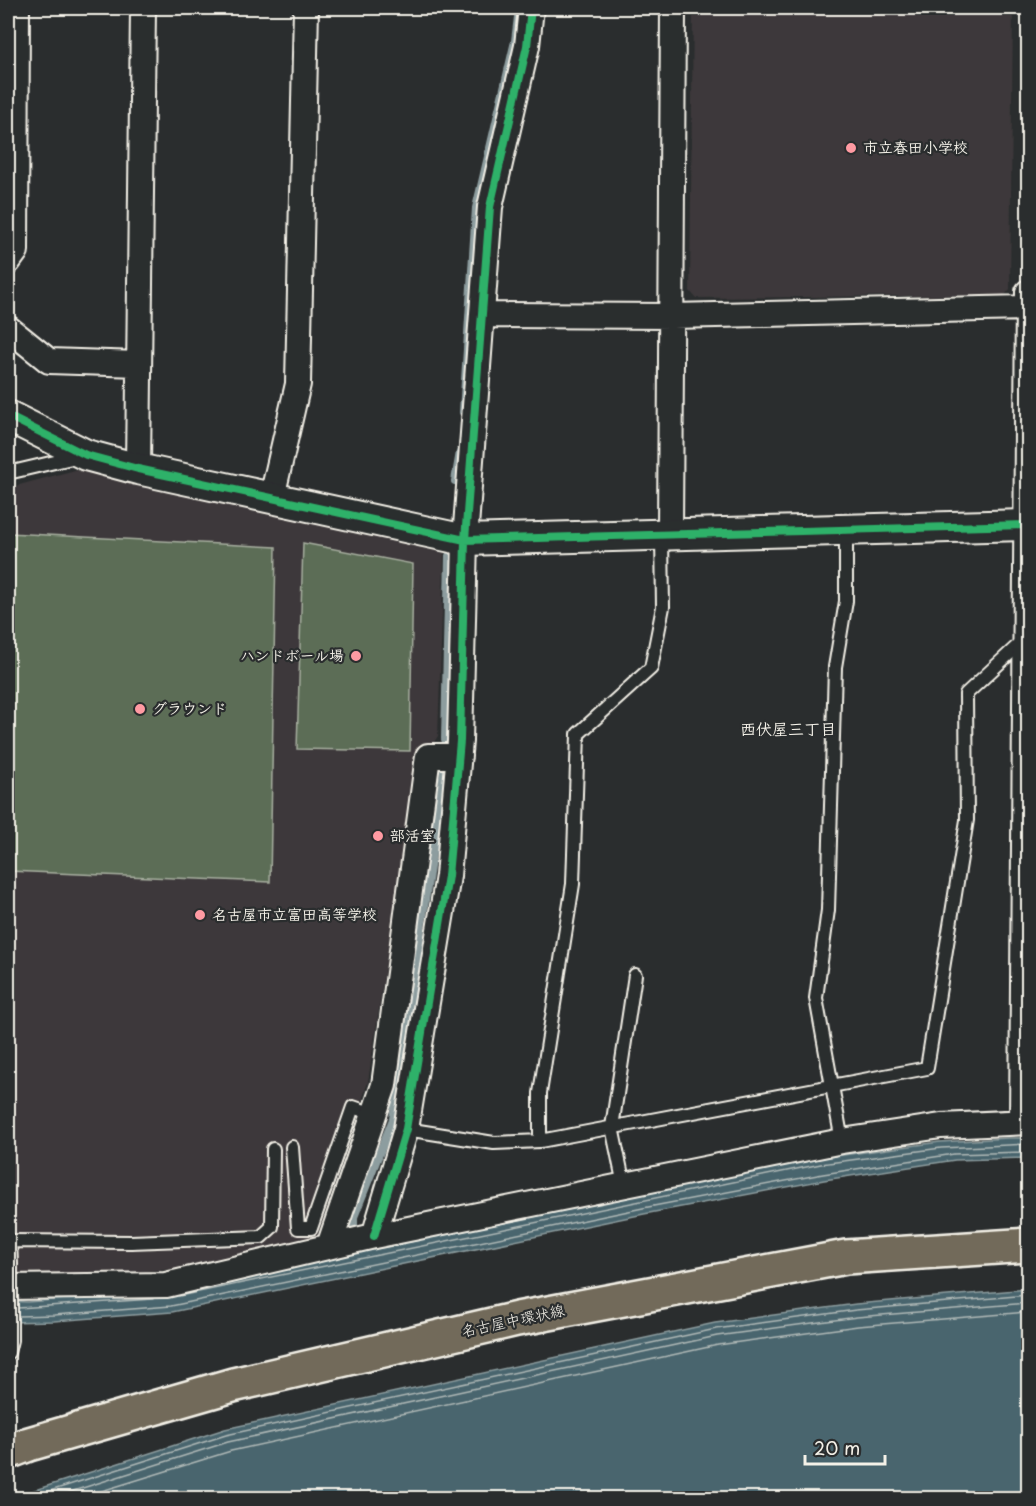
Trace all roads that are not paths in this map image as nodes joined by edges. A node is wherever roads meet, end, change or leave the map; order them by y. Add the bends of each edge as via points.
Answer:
1 (17, 8) edge
2 (143, 8) edge
3 (306, 8) edge
4 (531, 8) edge
5 (673, 8) edge
6 (8, 262) edge
7 (1029, 292) edge
8 (1028, 308) edge
9 (483, 315) junction
10 (672, 316) junction
11 (8, 328) edge
12 (139, 364) junction
13 (8, 416) edge
14 (86, 455) junction
15 (138, 469) junction
16 (8, 473) edge
17 (272, 497) junction
18 (1027, 525) edge
19 (846, 530) junction
20 (666, 535) junction
21 (465, 540) junction
22 (1025, 639) junction
23 (1027, 736) edge
24 (459, 756) junction
25 (635, 975) dead end
26 (832, 1086) junction
27 (374, 1114) junction
28 (1025, 1122) edge
29 (612, 1127) junction
30 (406, 1130) junction
31 (540, 1141) junction
32 (842, 1141) junction
33 (292, 1147) dead end
34 (273, 1149) dead end
35 (624, 1185) junction
36 (374, 1236) junction
37 (1029, 1245) edge
38 (329, 1246) junction
39 (9, 1276) edge
40 (9, 1346) edge
41 (8, 1452) edge

1 - 6 street via 16,251
2 - 12 street
3 - 17 street via 298,384
4 - 9 street via 527,46 490,207
5 - 10 street
7 - 8 street
8 - 10 street
8 - 18 street
9 - 10 street
9 - 21 street
10 - 20 street
11 - 12 street via 49,361
12 - 15 street
13 - 14 street
14 - 15 street
14 - 16 lane
15 - 17 street
17 - 21 street
18 - 19 street
18 - 22 street
19 - 20 street
19 - 26 lane via 846,601 835,668 828,910 816,998
20 - 21 street
20 - 31 lane via 663,607 651,668 578,734 573,884 540,1093
21 - 24 street
22 - 23 street
22 - 26 lane via 966,694 967,820 927,1068
23 - 28 street
24 - 27 street via 428,756 384,1085
24 - 30 street via 448,876
25 - 29 lane
26 - 29 lane
26 - 32 lane
27 - 33 lane via 353,1107 311,1228 298,1228
27 - 38 street
28 - 32 street via 941,1126
29 - 31 lane
29 - 35 lane
30 - 31 lane via 494,1143
30 - 36 street
32 - 35 street
34 - 39 lane via 272,1227 261,1236 131,1242 10,1241
35 - 36 street
36 - 38 street
37 - 41 main road, 名古屋中環状線 via 846,1257 517,1319 233,1385
38 - 39 street via 166,1285
39 - 40 lane, bridge

